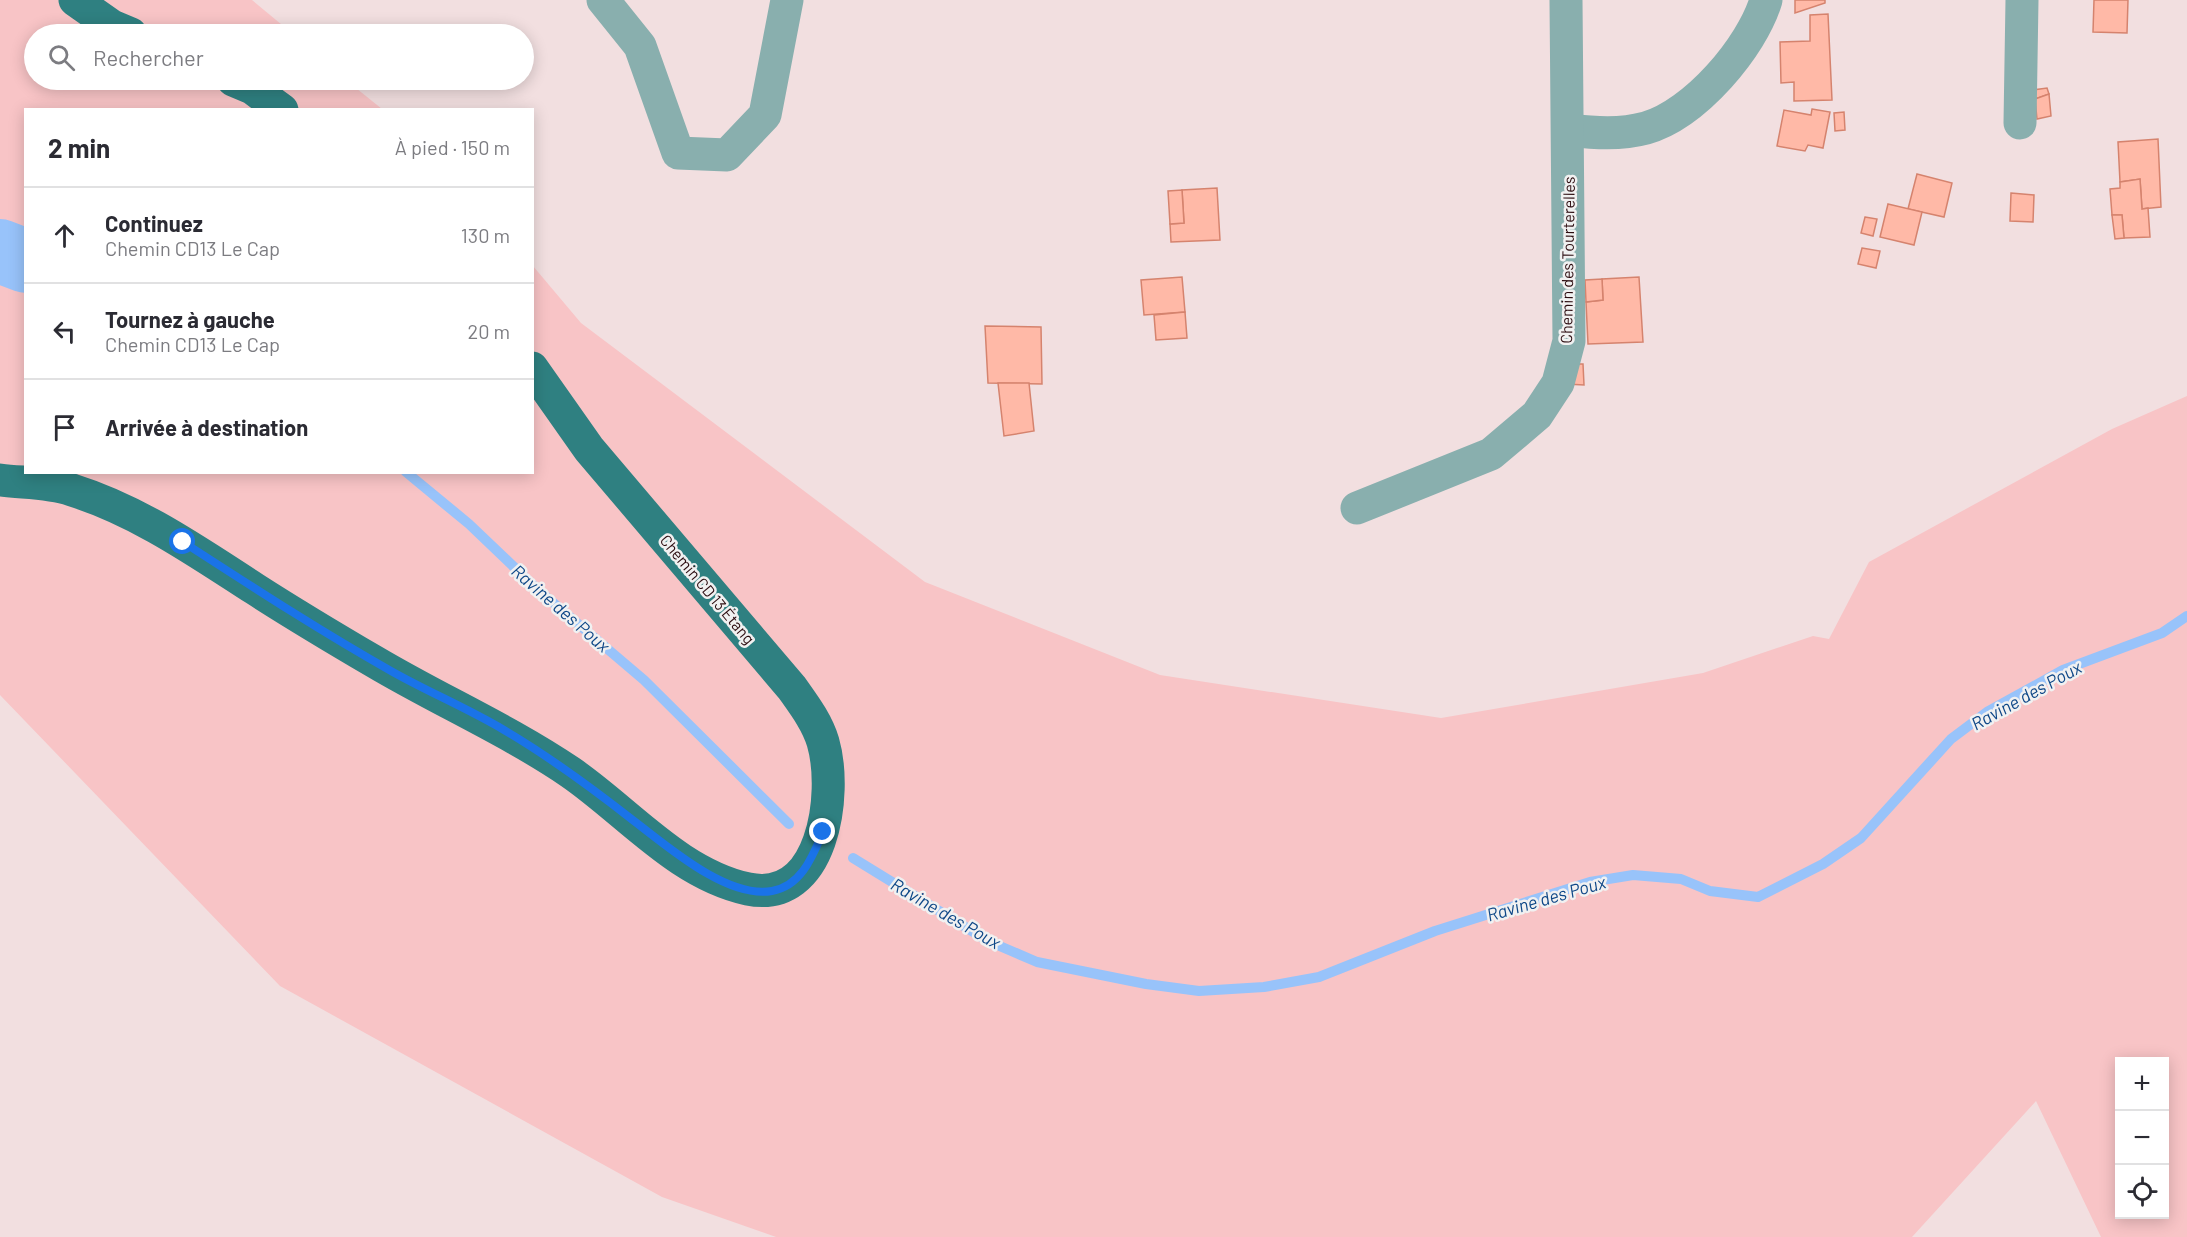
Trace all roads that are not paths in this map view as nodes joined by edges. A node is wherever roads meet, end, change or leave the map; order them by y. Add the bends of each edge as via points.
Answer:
1 (75, 0) edge
2 (603, 0) edge
3 (787, 0) edge
4 (1566, 0) edge
5 (1766, 0) edge
6 (2022, 0) edge
7 (109, 24) edge
8 (255, 90) edge
9 (279, 108) edge
10 (2020, 123) dead end
11 (1568, 130) junction
12 (534, 371) edge
13 (0, 480) edge
14 (1356, 508) dead end

1 - 7 main road
2 - 3 street via 640,46 678,153 727,155 765,115
4 - 11 street, Chemin des Tourterelles
5 - 11 street via 1744,46 1716,82 1679,110 1648,127 1609,134
6 - 10 street
8 - 9 main road
11 - 14 street, Chemin des Tourterelles via 1569,341 1558,383 1537,415 1491,454
12 - 13 main road, Chemin CD 13 Étang via 589,449 810,714 823,741 826,765 823,832 798,879 773,891 723,882 691,865 573,774 503,729 392,672 130,511 69,488

